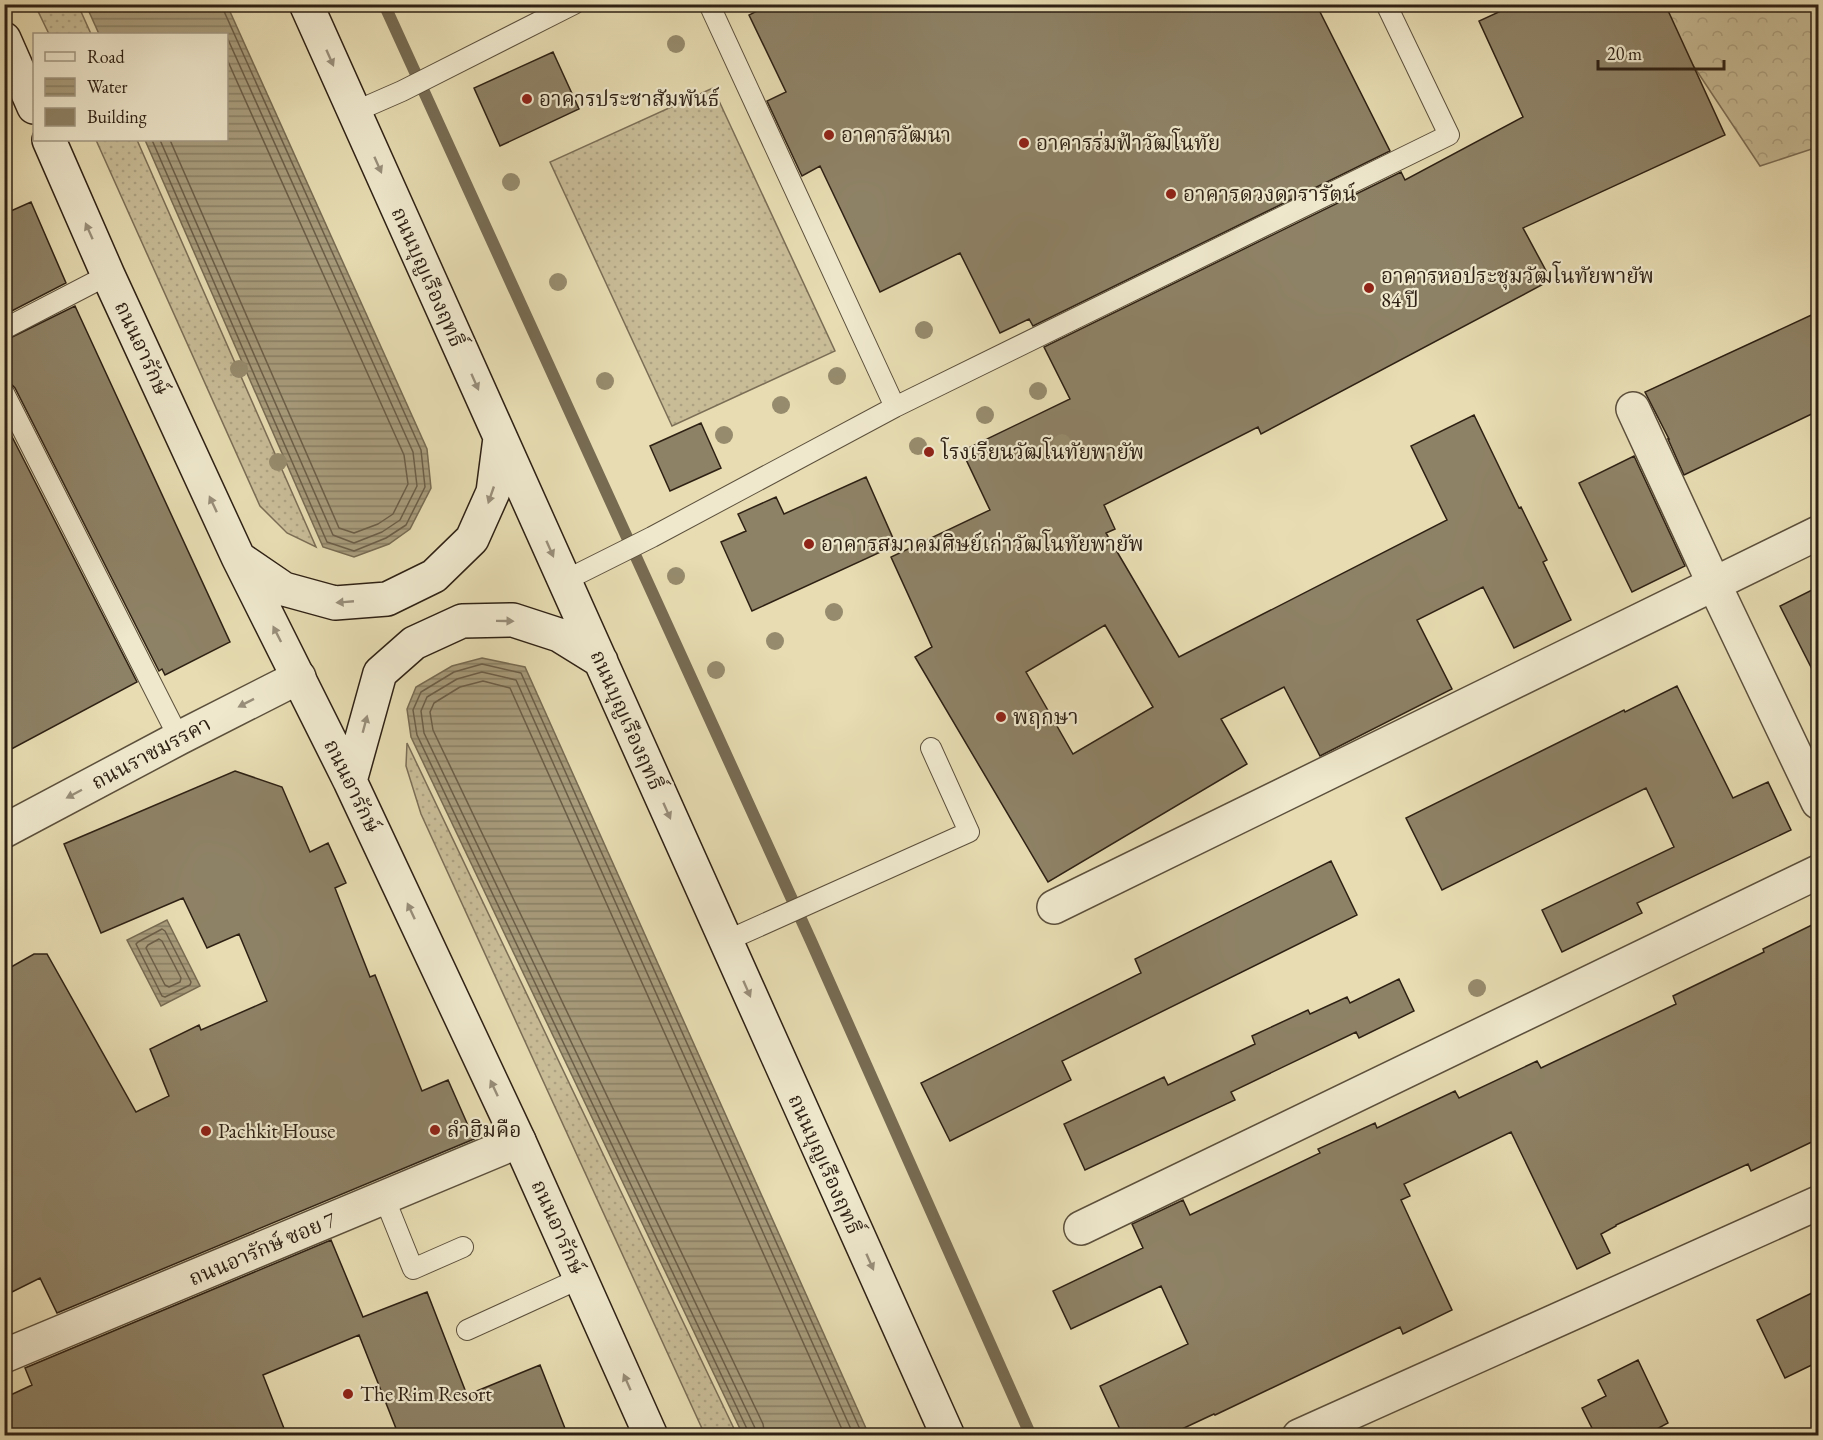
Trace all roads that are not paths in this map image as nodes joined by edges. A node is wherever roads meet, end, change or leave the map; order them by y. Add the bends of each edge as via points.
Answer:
1 (306, 4) edge
2 (574, 4) edge
3 (709, 4) edge
4 (1387, 5) edge
5 (4, 39) edge
6 (33, 105) edge
7 (354, 112) junction
8 (49, 141) edge
9 (108, 274) junction
10 (4, 329) edge
11 (4, 393) edge
12 (896, 407) junction
13 (1633, 409) dead end
14 (500, 438) junction
15 (1818, 533) edge
16 (237, 557) junction
17 (564, 580) junction
18 (1714, 584) junction
19 (601, 662) junction
20 (299, 677) junction
21 (179, 738) junction
22 (932, 748) dead end
23 (350, 781) junction
24 (1818, 802) edge
25 (4, 831) edge
26 (1818, 872) edge
27 (1054, 907) dead end
28 (726, 941) junction
29 (519, 1141) junction
30 (384, 1197) junction
31 (1818, 1203) edge
32 (1081, 1228) dead end
33 (463, 1247) dead end
34 (581, 1278) junction
35 (467, 1330) dead end
36 (4, 1356) edge
37 (651, 1436) edge
38 (948, 1436) edge
39 (1299, 1436) edge

1 -> 7 main road, ถนนบุญเรืองฤทธิ์
2 - 7 lane
3 - 12 lane
4 - 12 lane via 1449,135
5 - 6 main road
7 -> 14 main road, ถนนบุญเรืองฤทธิ์
9 -> 8 main road, ถนนอารักษ์
9 - 10 lane
16 -> 9 main road, ถนนอารักษ์
11 - 21 lane
12 - 17 lane
13 - 18 main road
14 -> 16 main road via 493,492 472,539 434,576 387,599 334,603 284,589
14 -> 17 main road, ถนนบุญเรืองฤทธิ์
15 - 18 main road
20 -> 16 main road, ถนนอารักษ์
17 - 19 main road, ถนนบุญเรืองฤทธิ์
18 - 24 main road
18 - 27 main road
23 -> 19 main road via 380,673 414,643 462,621 513,620 559,635
19 -> 28 main road, ถนนบุญเรืองฤทธิ์
20 -> 21 main road, ถนนราชมรรคา
20 - 23 main road, ถนนอารักษ์
21 -> 25 main road, ถนนราชมรรคา
22 - 28 lane via 969,832
29 -> 23 main road, ถนนอารักษ์
26 - 32 main road
28 -> 38 main road, ถนนบุญเรืองฤทธิ์
29 - 30 main road, ถนนอารักษ์ ซอย 7
29 - 34 main road, ถนนอารักษ์
30 - 33 lane via 413,1269
30 - 36 main road, ถนนอารักษ์ ซอย 7
31 - 39 main road
34 - 35 lane
37 -> 34 main road, ถนนอารักษ์

